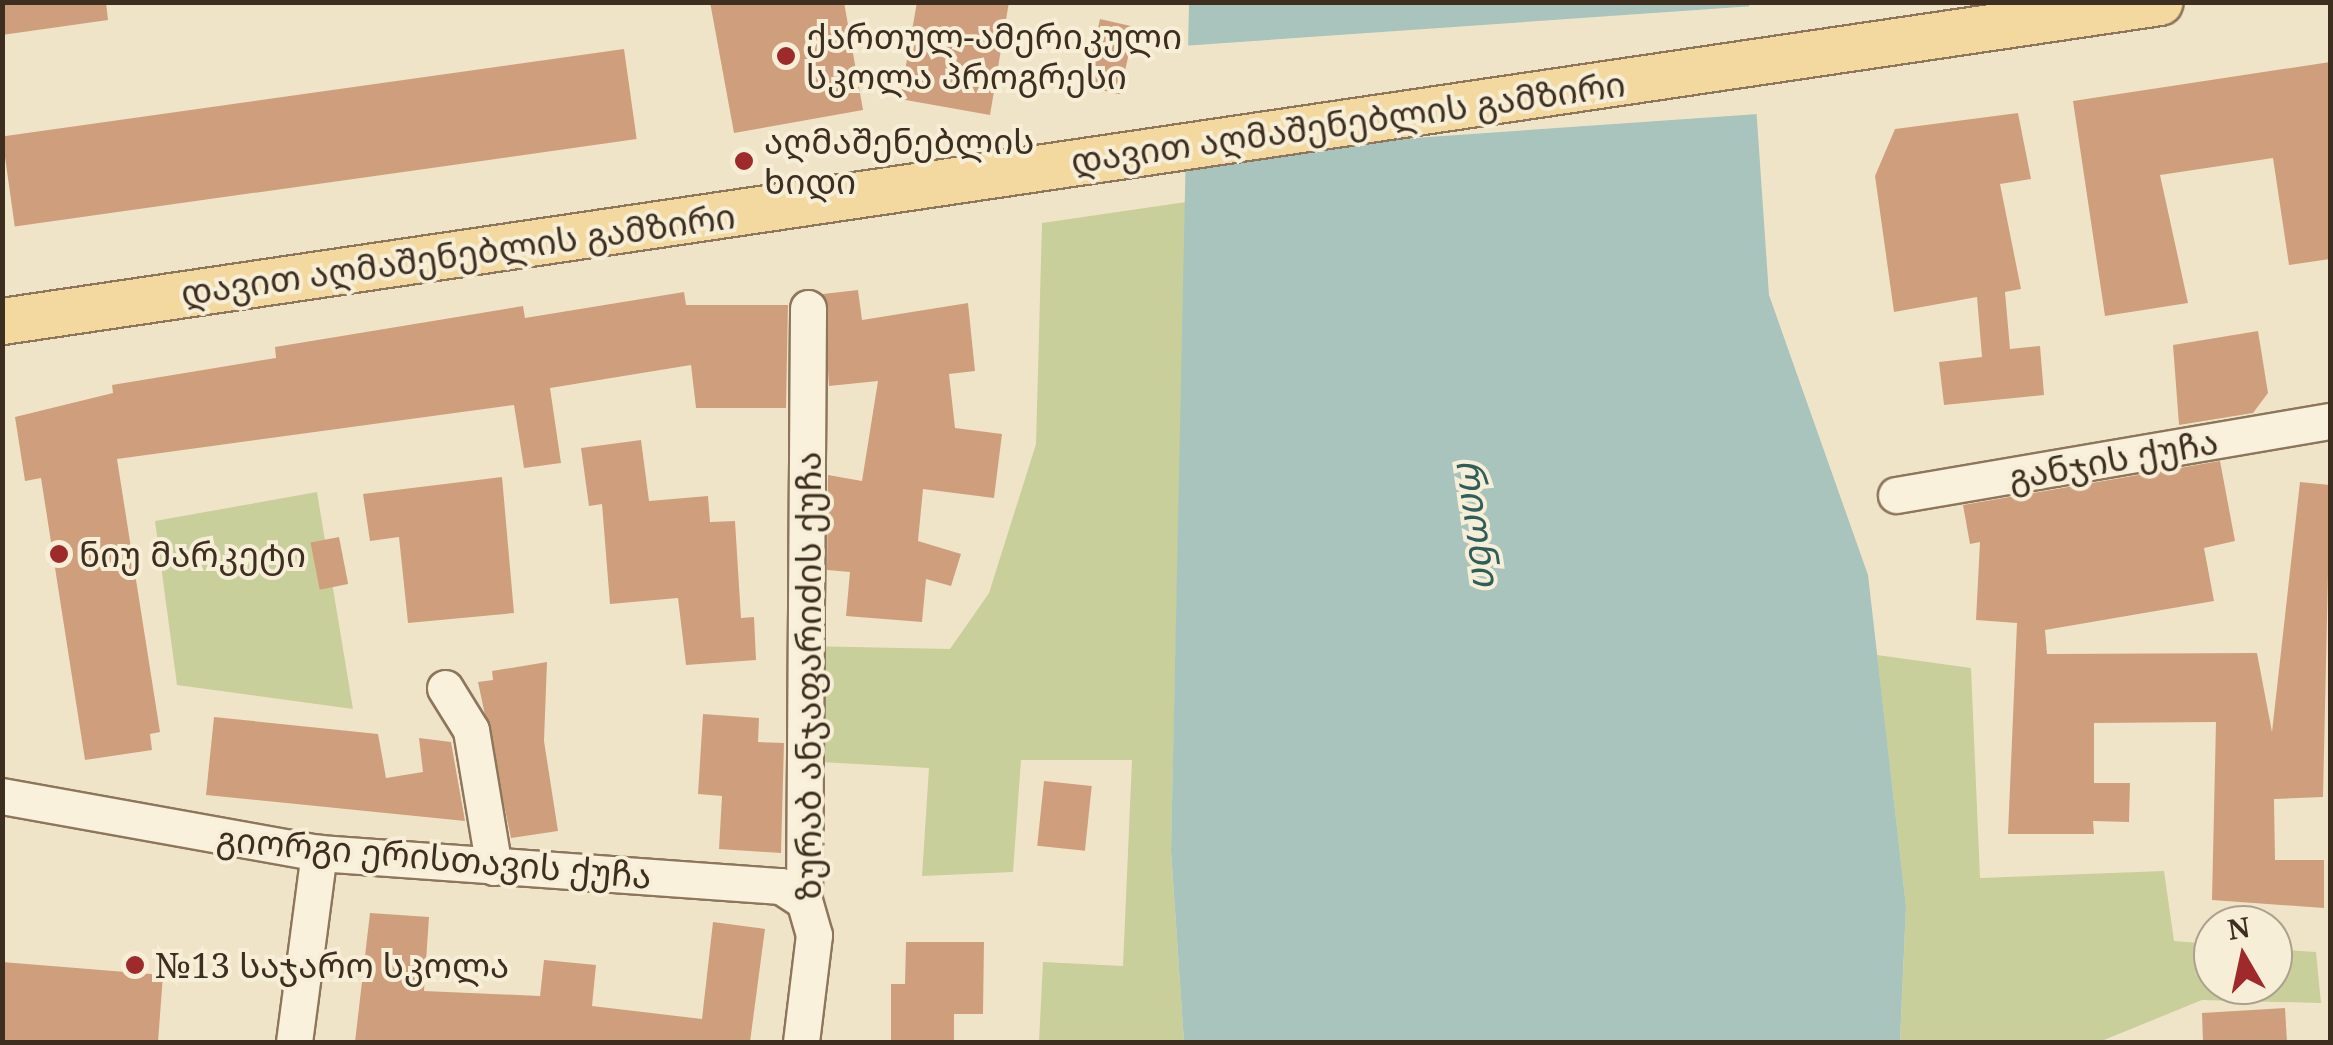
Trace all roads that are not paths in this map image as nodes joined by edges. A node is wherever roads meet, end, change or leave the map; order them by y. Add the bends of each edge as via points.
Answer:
1 (2160, 2) edge
2 (808, 308) dead end
3 (2, 321) edge
4 (2330, 421) edge
5 (1896, 494) dead end
6 (445, 688) dead end
7 (2, 796) edge
8 (319, 852) junction
9 (494, 867) junction
10 (804, 901) junction
11 (294, 1042) edge
12 (800, 1042) edge

1 - 3 main road, დავით აღმაშენებლის გამზირი
2 - 10 street, ზურაბ ანჯაფარიძის ქუჩა
4 - 5 street, განჯის ქუჩა
6 - 9 street via 470,730
7 - 8 street, გიორგი ერისთავის ქუჩა
8 - 9 street, გიორგი ერისთავის ქუჩა
8 - 11 street
9 - 10 street, გიორგი ერისთავის ქუჩა via 781,886
10 - 12 street, ზურაბ ანჯაფარიძის ქუჩა via 814,935

